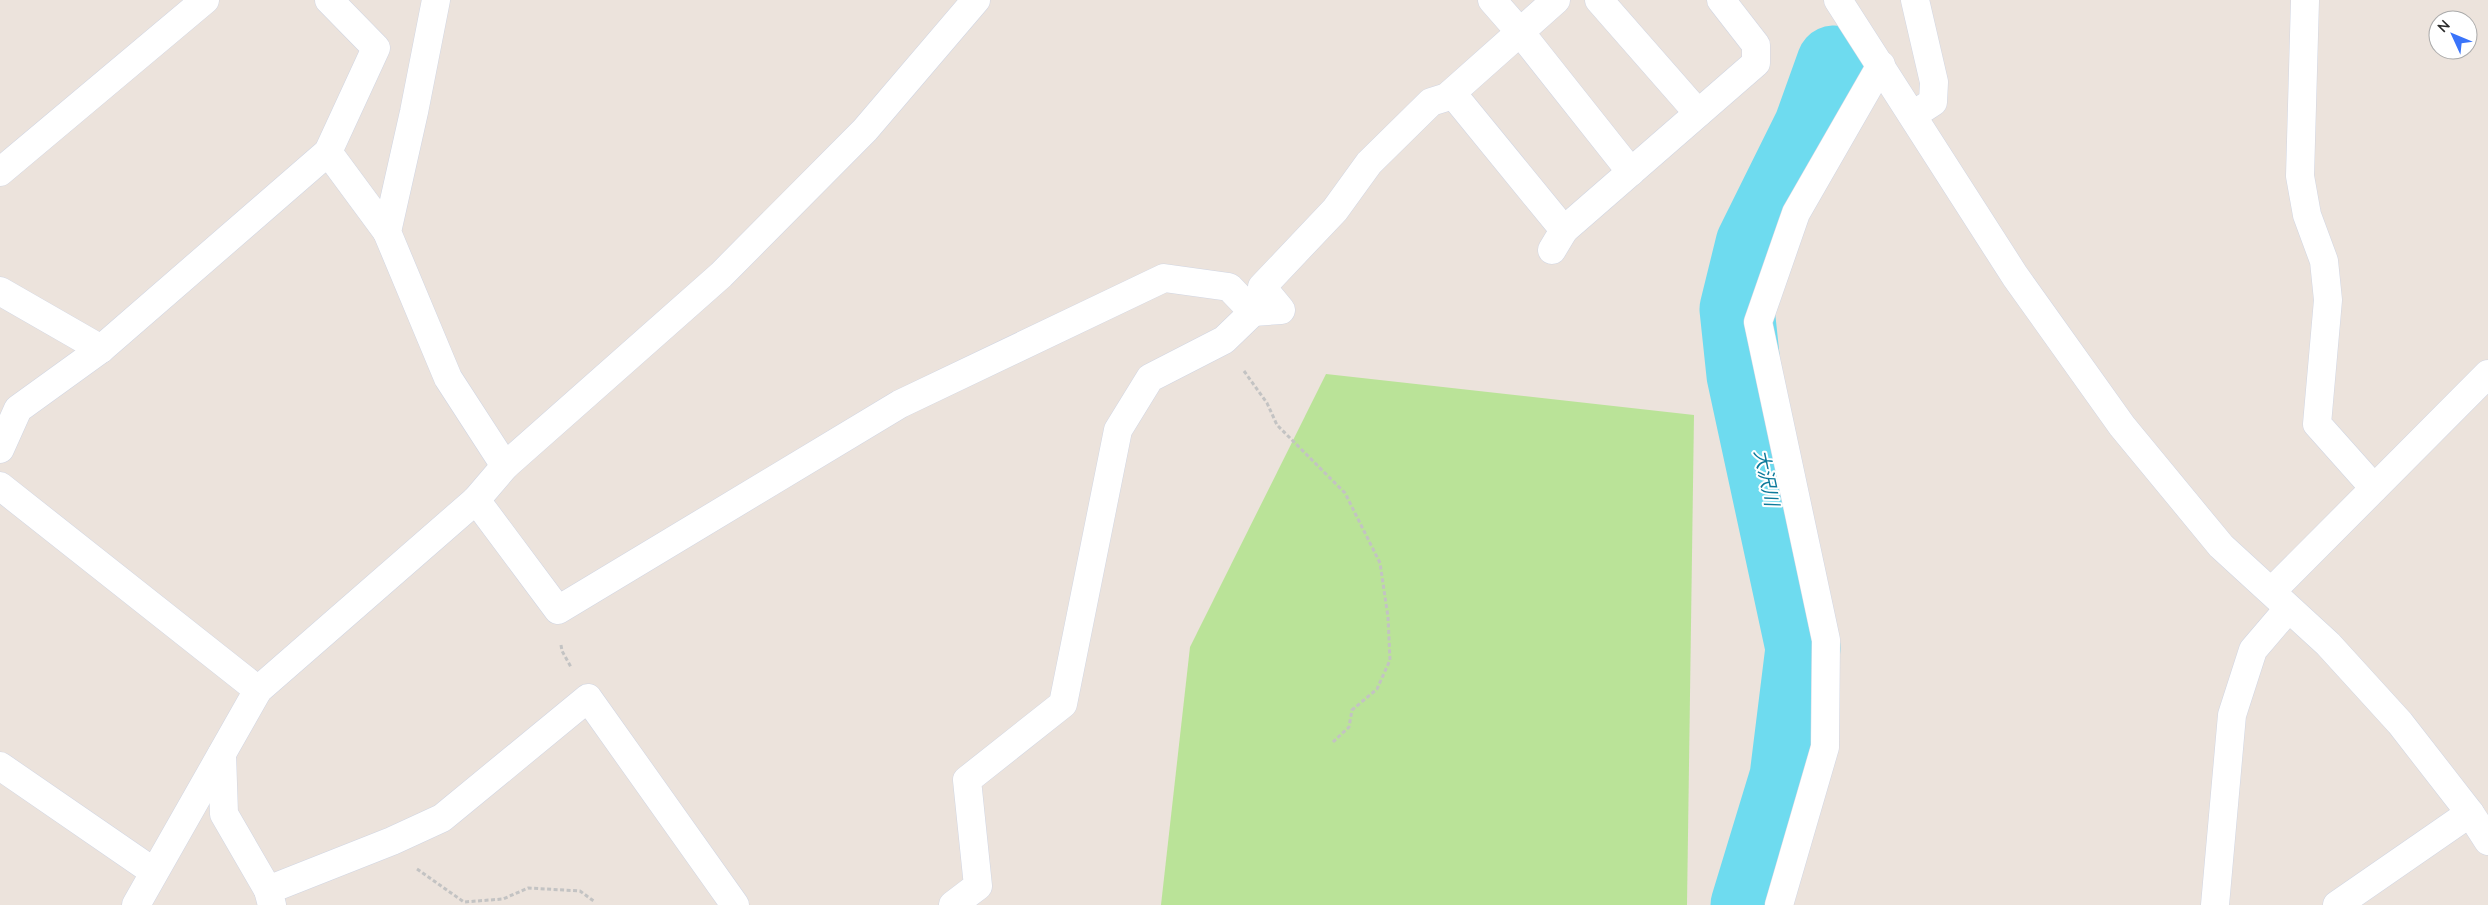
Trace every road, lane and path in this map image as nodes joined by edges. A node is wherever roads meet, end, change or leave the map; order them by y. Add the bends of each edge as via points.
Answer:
1 (205, 0) edge
2 (329, 0) edge
3 (436, 0) edge
4 (976, 0) edge
5 (1492, 0) edge
6 (1556, 0) edge
7 (1599, 0) edge
8 (1721, 0) edge
9 (1838, 0) edge
10 (1915, 0) edge
11 (2305, 0) edge
12 (1520, 32) junction
13 (1881, 65) junction
14 (1452, 93) junction
15 (1698, 113) junction
16 (1913, 115) junction
17 (328, 152) junction
18 (0, 172) edge
19 (1631, 172) junction
20 (387, 232) junction
21 (0, 291) edge
22 (1252, 312) junction
23 (1229, 336) junction
24 (101, 349) junction
25 (2488, 374) edge
26 (0, 449) edge
27 (505, 466) junction
28 (0, 486) edge
29 (2374, 488) junction
30 (476, 500) junction
31 (2280, 600) junction
32 (558, 610) junction
33 (258, 690) junction
34 (588, 698) junction
35 (1332, 742) dead end
36 (222, 754) junction
37 (0, 766) edge
38 (2470, 813) junction
39 (392, 841) junction
40 (2488, 842) edge
41 (154, 872) junction
42 (270, 898) edge
43 (595, 902) dead end
44 (136, 905) edge
45 (735, 905) edge
46 (952, 905) edge
47 (1780, 905) edge
48 (2215, 905) edge
49 (2337, 905) edge

1 - 18 street
2 - 17 street via 376,48
3 - 20 street
4 - 27 street via 865,130 721,275
5 - 12 street
6 - 12 street
7 - 15 street
8 - 15 street via 1756,45 1756,63
9 - 13 street
10 - 16 street via 1934,82 1933,102
11 - 29 street via 2300,176 2307,215 2324,261 2328,300 2317,424
12 - 14 street
12 - 19 street
13 - 16 street
13 - 47 street via 1796,214 1758,322 1826,640 1825,747
14 - 19 street via 1558,240
14 - 22 street via 1431,102 1369,163 1335,210 1262,287 1281,310
15 - 19 street
16 - 31 street via 2015,276 2122,426 2221,546
17 - 20 street
17 - 24 street
20 - 27 street via 448,378
21 - 24 street
22 - 23 street
22 - 32 street via 1229,288 1164,278 900,404
23 - 35 path via 1248,378 1267,404 1277,426 1345,493 1380,563 1390,660 1376,689 1352,710 1349,728
23 - 46 street via 1150,378 1118,430 1063,704 967,780 978,886
24 - 26 street via 18,409
25 - 29 street
27 - 30 street
28 - 33 street
29 - 31 street
30 - 32 street
30 - 33 street
31 - 38 street via 2328,644 2400,723
31 - 48 street via 2253,650 2232,715
32 - 34 path via 562,651
33 - 36 street
34 - 39 street via 442,818
34 - 45 street
36 - 41 street
36 - 42 street via 224,814
37 - 41 street
38 - 40 street
38 - 49 street
39 - 42 street
39 - 43 path via 422,874 464,902 503,899 528,888 580,891
41 - 44 street

